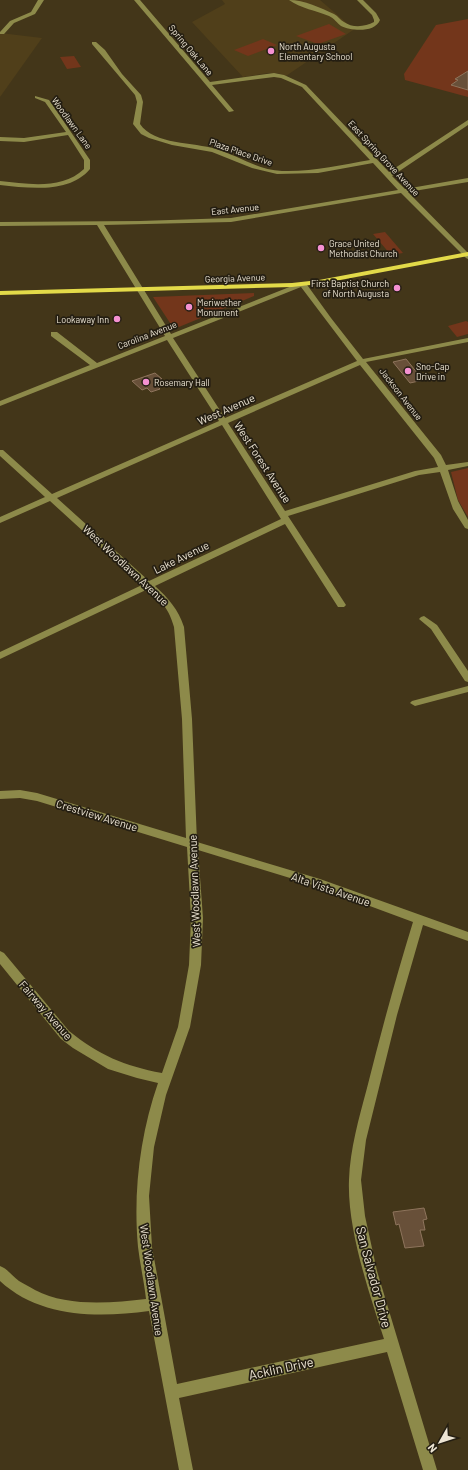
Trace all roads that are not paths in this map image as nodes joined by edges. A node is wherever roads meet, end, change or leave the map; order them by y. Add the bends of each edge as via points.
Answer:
1 (41, 0) edge
2 (138, 0) edge
3 (292, 0) edge
4 (360, 0) edge
5 (2, 33) dead end
6 (94, 43) dead end
7 (208, 84) junction
8 (37, 97) dead end
9 (231, 111) dead end
10 (468, 122) edge
11 (70, 133) junction
12 (0, 139) edge
13 (374, 161) junction
14 (388, 176) junction
15 (468, 180) edge
16 (0, 183) edge
17 (404, 192) junction
18 (99, 223) junction
19 (0, 224) edge
20 (467, 255) edge
21 (302, 284) junction
22 (139, 290) junction
23 (0, 293) edge
24 (54, 334) dead end
25 (169, 337) junction
26 (468, 340) edge
27 (362, 361) junction
28 (96, 366) junction
29 (0, 404) edge
30 (223, 422) junction
31 (0, 452) edge
32 (468, 464) edge
33 (444, 468) junction
34 (51, 498) junction
35 (284, 518) junction
36 (0, 520) edge
37 (468, 526) edge
38 (149, 586) junction
39 (341, 605) dead end
40 (424, 619) dead end
41 (0, 656) edge
42 (468, 679) edge
43 (468, 689) edge
44 (415, 703) dead end
45 (0, 795) edge
46 (192, 845) junction
47 (419, 920) junction
48 (468, 937) edge
49 (0, 956) edge
50 (166, 1079) junction
51 (0, 1272) edge
52 (154, 1304) junction
53 (392, 1344) junction
54 (170, 1393) junction
55 (186, 1470) edge
56 (430, 1470) edge

1 - 5 street via 33,13 12,22
2 - 7 street, Spring Oak Lane
3 - 4 street via 334,16 347,26 371,26 377,20
6 - 13 street, Plaza Place Drive via 136,91 140,109 136,125 154,137 177,145 211,149 264,170 282,173 310,172
7 - 9 street, Spring Oak Lane
7 - 13 street, East Spring Grove Avenue via 271,75 304,86
8 - 11 street, Woodlawn Lane via 47,101
10 - 14 street
11 - 12 street via 24,140
11 - 16 street, Woodlawn Lane via 87,160 85,172 59,184
13 - 14 street, East Spring Grove Avenue
14 - 17 street, East Spring Grove Avenue
15 - 17 street, East Avenue
17 - 18 street, East Avenue via 231,220
17 - 20 street, East Spring Grove Avenue
18 - 19 street, East Avenue
18 - 22 street, West Forest Avenue
20 - 21 main road, Georgia Avenue
21 - 22 main road, Georgia Avenue
21 - 25 street, Carolina Avenue
21 - 27 street, Jackson Avenue
22 - 23 main road, Georgia Avenue
22 - 25 street, West Forest Avenue
24 - 28 street
25 - 28 street, Carolina Avenue
25 - 30 street, West Forest Avenue
26 - 27 street, West Avenue
27 - 30 street, West Avenue
27 - 33 street, Jackson Avenue
28 - 29 street, Carolina Avenue
30 - 34 street, West Avenue
30 - 35 street, West Forest Avenue
31 - 34 street, West Woodlawn Avenue
32 - 33 street, Lake Avenue
33 - 35 street, Lake Avenue via 418,473
33 - 37 street, Jackson Avenue via 454,506
34 - 36 street, West Avenue
34 - 38 street, West Woodlawn Avenue
35 - 38 street, Lake Avenue
35 - 39 street, West Forest Avenue
38 - 41 street, Lake Avenue
38 - 46 street, West Woodlawn Avenue via 172,608 179,627 187,719
40 - 42 street via 434,627
43 - 44 street
45 - 46 street, Crestview Avenue via 20,794 37,797
46 - 47 street, Alta Vista Avenue via 316,882
46 - 50 street, West Woodlawn Avenue via 197,918 195,965 184,1027
47 - 48 street, Alta Vista Avenue
47 - 53 street, San Salvador Drive via 391,1014 356,1161 356,1200 363,1243
49 - 50 street, Fairway Avenue via 65,1035 77,1045 116,1068
50 - 52 street, West Woodlawn Avenue via 148,1147 143,1196 145,1247
51 - 52 street via 24,1292 54,1304 96,1309
52 - 54 street, West Woodlawn Avenue
53 - 54 street, Acklin Drive
53 - 56 street, San Salvador Drive
54 - 55 street, West Woodlawn Avenue

